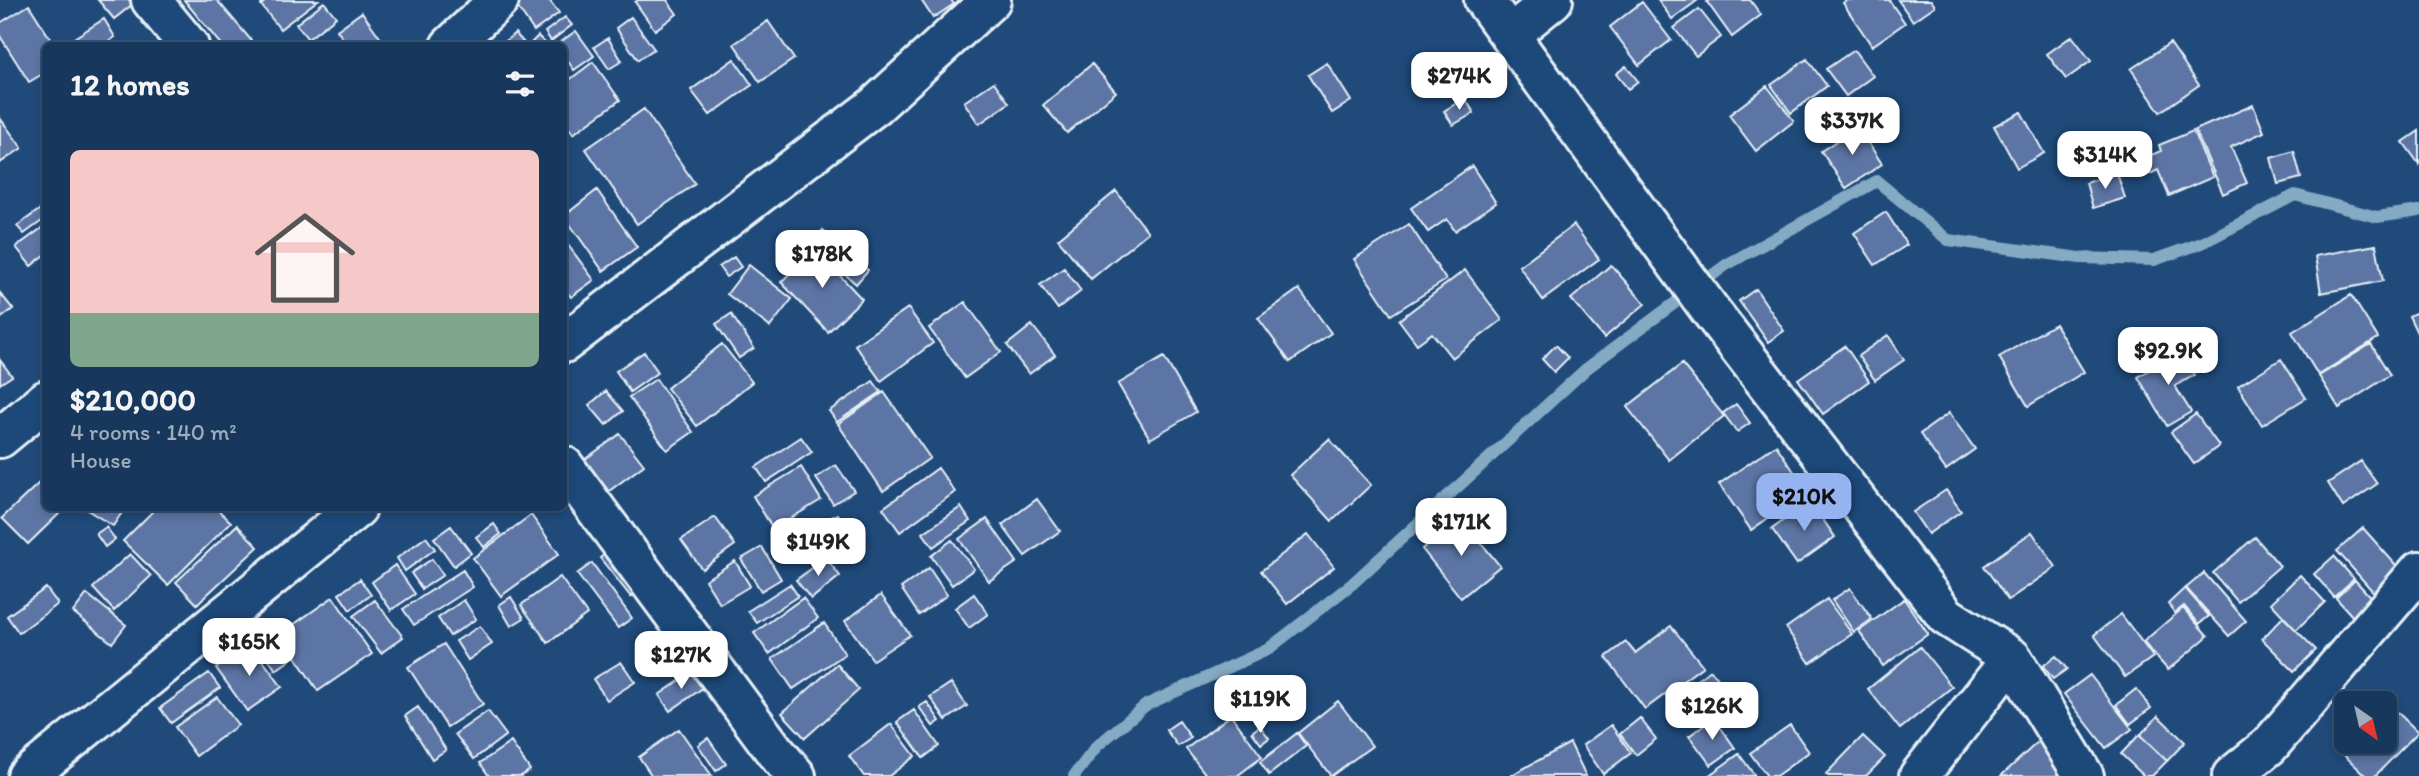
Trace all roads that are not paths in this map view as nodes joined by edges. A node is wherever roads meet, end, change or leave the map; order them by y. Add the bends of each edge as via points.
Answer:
1 (151, 0) edge
2 (499, 0) edge
3 (991, 0) edge
4 (1484, 0) edge
5 (1553, 0) edge
6 (1511, 34) junction
7 (186, 42) edge
8 (454, 42) edge
9 (567, 341) edge
10 (42, 403) edge
11 (0, 438) edge
12 (567, 470) edge
13 (353, 511) edge
14 (2419, 571) edge
15 (2012, 658) junction
16 (27, 776) edge
17 (796, 776) edge
18 (1919, 776) edge
19 (2084, 776) edge
20 (2232, 776) edge

1 - 7 street
2 - 8 street
3 - 9 street via 875,106
4 - 6 street
5 - 6 street
6 - 15 street via 1710,310 1946,616
10 - 11 street
12 - 17 street
13 - 16 street
14 - 20 street via 2269,746
15 - 18 street
15 - 19 street

